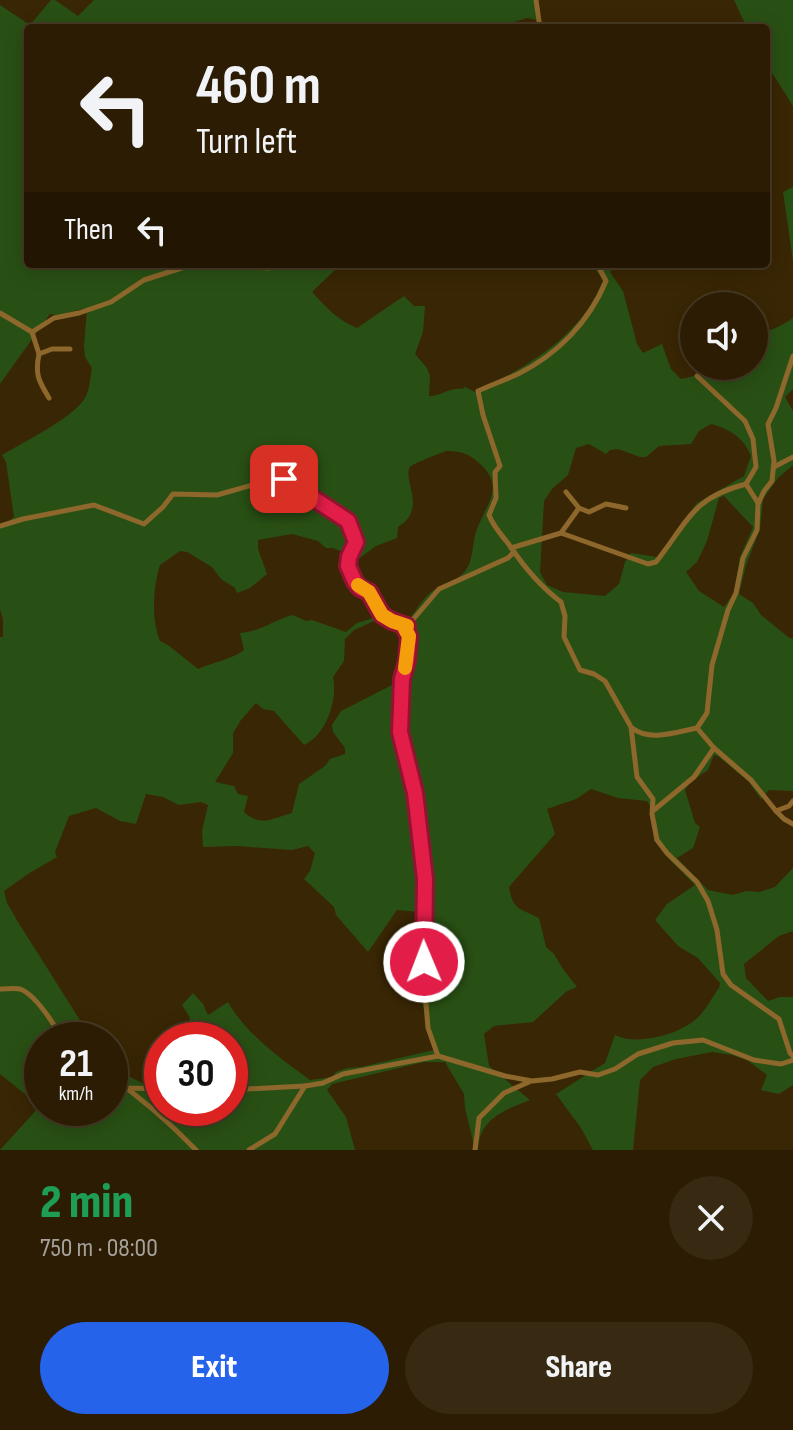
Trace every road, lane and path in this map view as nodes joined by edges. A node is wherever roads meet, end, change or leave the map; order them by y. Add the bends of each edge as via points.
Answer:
1 (536, 0) edge
2 (539, 24) edge
3 (182, 268) edge
4 (599, 268) edge
5 (0, 313) edge
6 (32, 332) junction
7 (70, 349) dead end
8 (39, 354) junction
9 (793, 356) edge
10 (701, 380) edge
11 (49, 398) dead end
12 (793, 457) edge
13 (773, 467) junction
14 (746, 484) junction
15 (566, 492) dead end
16 (758, 504) junction
17 (579, 508) junction
18 (626, 508) dead end
19 (0, 526) edge
20 (561, 533) junction
21 (512, 550) junction
22 (407, 626) junction
23 (631, 727) junction
24 (697, 728) junction
25 (714, 748) junction
26 (793, 801) edge
27 (653, 810) junction
28 (776, 811) junction
29 (793, 824) edge
30 (0, 989) edge
31 (52, 1022) edge
32 (438, 1056) junction
33 (793, 1058) edge
34 (532, 1081) junction
35 (305, 1086) junction
36 (128, 1089) edge
37 (248, 1089) edge
38 (196, 1150) edge
39 (249, 1150) edge
40 (475, 1150) edge

1 - 2 street
3 - 6 street via 144,280 111,302 54,318
4 - 21 street via 606,281 581,325 519,374 478,391 500,466 489,515
5 - 6 street
6 - 8 street
7 - 8 street
8 - 11 street via 36,371
9 - 13 street via 768,424
10 - 14 street via 745,421 753,439 756,467
12 - 13 street
13 - 16 street via 772,481
14 - 16 street
14 - 20 street via 711,497 689,515 656,562 648,564
15 - 17 street
16 - 24 street via 757,530 743,558 712,665 707,713
17 - 18 street
17 - 20 street
19 - 22 street via 94,505 144,524 173,494 217,495 284,479 348,521 356,542 348,566 355,582 369,592 382,615
20 - 21 street
21 - 22 street via 508,558 439,589
21 - 23 street via 561,602 564,637 580,670 605,681
22 - 32 street via 400,732 422,851 425,991 428,1028
23 - 24 street via 641,735
23 - 27 street via 637,777 653,799
24 - 25 street
25 - 27 street via 694,777
25 - 28 street
26 - 28 street
27 - 33 street via 657,840 708,901 723,974 779,1019
28 - 29 street
30 - 31 street via 29,995
32 - 34 street
32 - 35 street
33 - 34 street via 781,1064 754,1060 703,1040 638,1054 598,1075 580,1072
34 - 40 street via 504,1093 479,1118
35 - 37 street
35 - 39 street via 275,1134
36 - 38 street

